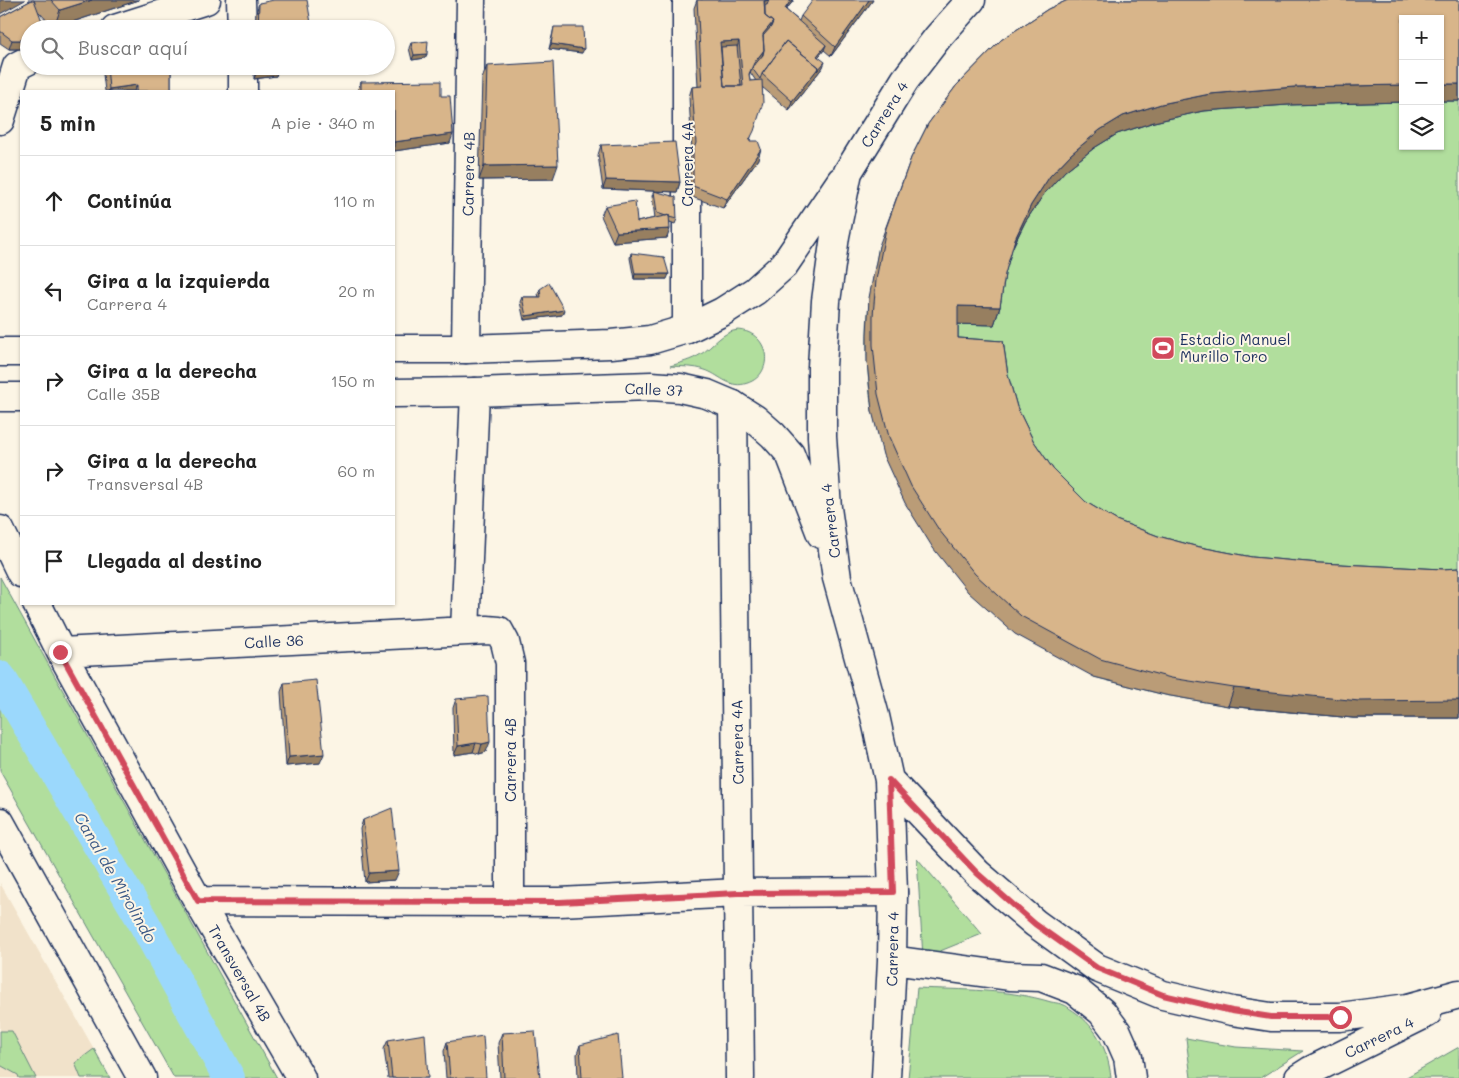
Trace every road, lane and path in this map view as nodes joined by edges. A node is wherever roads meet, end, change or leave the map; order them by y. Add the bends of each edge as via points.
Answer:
1 (206, 0) edge
2 (241, 0) edge
3 (471, 0) edge
4 (687, 0) edge
5 (971, 0) edge
6 (143, 20) edge
7 (242, 20) edge
8 (20, 70) edge
9 (243, 75) edge
10 (243, 90) edge
11 (0, 120) edge
12 (848, 172) junction
13 (687, 329) junction
14 (466, 348) junction
15 (395, 349) edge
16 (0, 352) edge
17 (20, 352) edge
18 (475, 392) junction
19 (395, 393) edge
20 (0, 397) edge
21 (20, 397) edge
22 (733, 405) junction
23 (0, 530) edge
24 (20, 571) edge
25 (837, 578) junction
26 (36, 605) edge
27 (476, 630) junction
28 (60, 652) junction
29 (889, 780) junction
30 (0, 822) edge
31 (893, 892) junction
32 (738, 893) junction
33 (198, 901) junction
34 (510, 902) junction
35 (892, 960) junction
36 (1459, 995) edge
37 (142, 1078) edge
38 (301, 1078) edge
39 (740, 1078) edge
40 (886, 1078) edge
41 (1131, 1078) edge
42 (1299, 1078) edge

1 - 6 street
2 - 7 street
3 - 14 street, Carrera 4B
4 - 13 street, Carrera 4A
5 - 12 street, Carrera 4 via 905,80
8 - 11 street
9 - 10 street
12 - 13 street via 784,265 722,312
12 - 25 street, Carrera 4 via 826,301 822,367 827,508
13 - 14 street via 650,340 611,344
14 - 15 street
16 - 17 street
18 - 19 street, Calle 37
18 - 22 street, Calle 37 via 652,386 707,394
18 - 27 street
20 - 21 street
22 - 25 street, Calle 37 via 755,419 790,454
22 - 32 street, Carrera 4A
23 - 24 street
25 - 29 street, Carrera 4
26 - 28 street, Transversal 4B
27 - 28 street, Calle 36
27 - 34 street, Carrera 4B via 499,631 510,663
28 - 33 street, Transversal 4B
29 - 31 street, Carrera 4
29 - 36 street via 977,873 1035,924 1097,968 1163,995 1271,1017 1340,1017 1408,1008
30 - 37 street
31 - 32 street
31 - 35 street, Carrera 4
32 - 34 street
32 - 39 street, Carrera 4A
33 - 34 street
33 - 38 street, Transversal 4B
35 - 40 street, Carrera 4
35 - 41 street via 1008,976 1041,977 1075,990 1102,1012 1117,1032 1128,1057
36 - 42 street, Carrera 4

